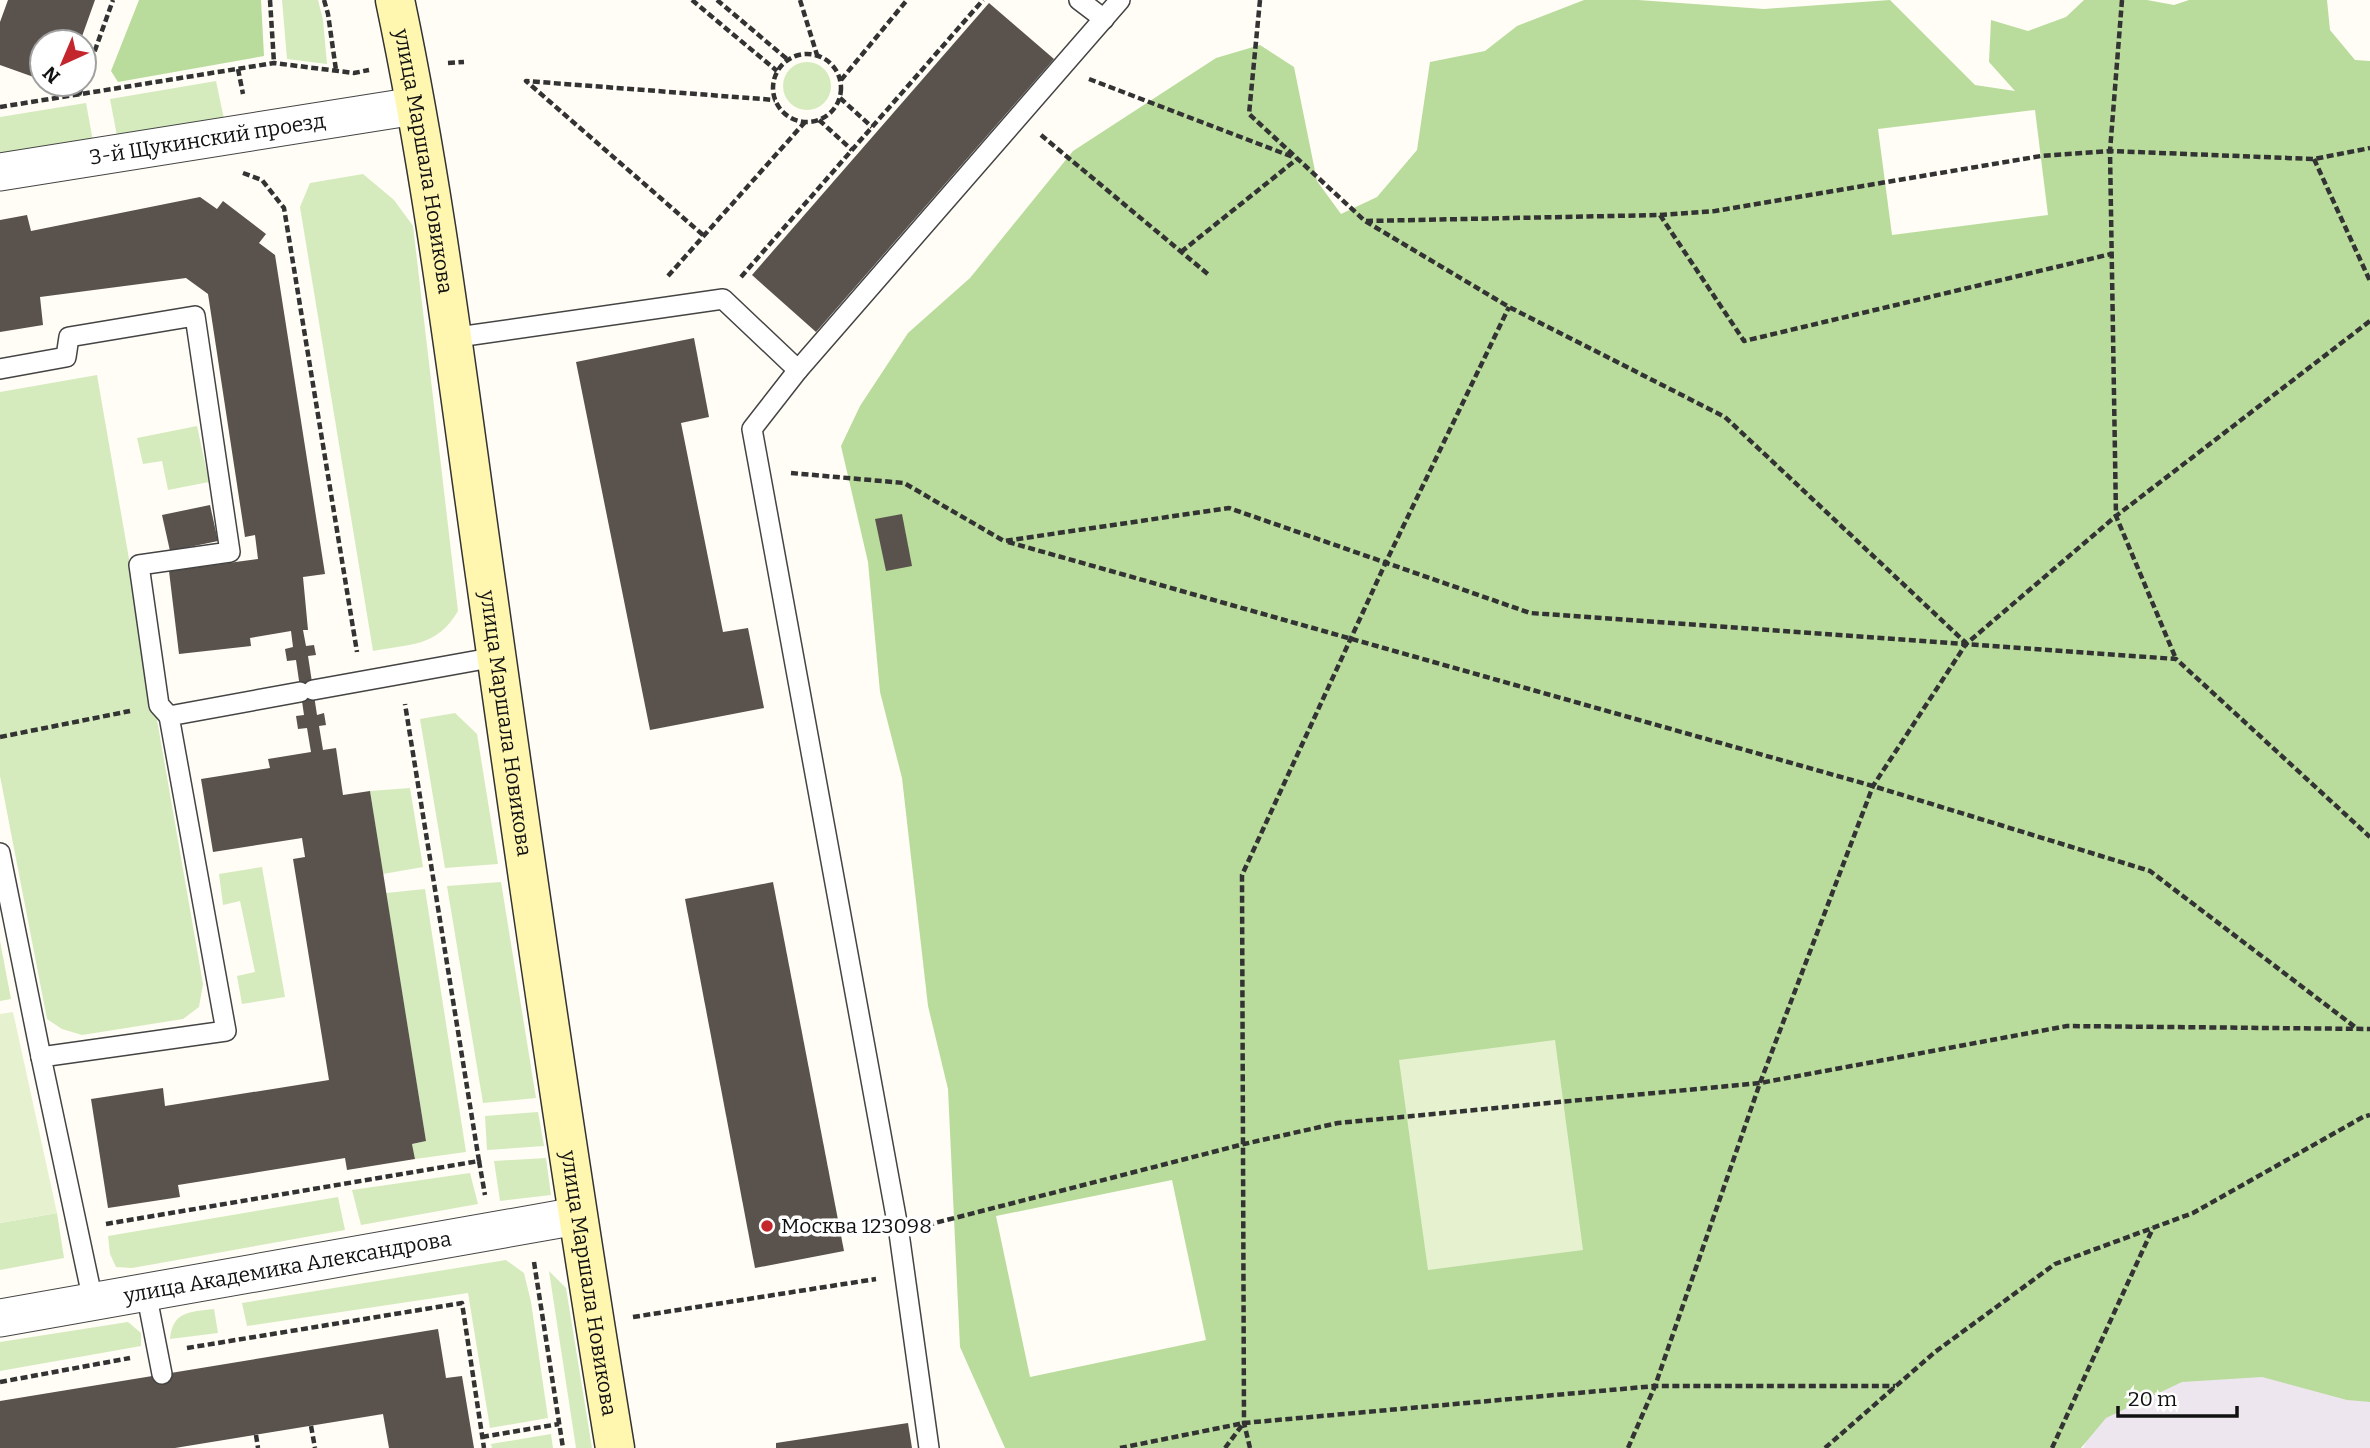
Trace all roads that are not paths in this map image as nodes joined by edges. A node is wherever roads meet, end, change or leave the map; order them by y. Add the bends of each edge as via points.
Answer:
1 (380, 0) edge
2 (395, 0) edge
3 (420, 0) edge
4 (1079, 0) edge
5 (1120, 0) edge
6 (1104, 19) junction
7 (408, 64) junction
8 (415, 106) junction
9 (0, 172) edge
10 (451, 338) junction
11 (0, 369) edge
12 (798, 370) junction
13 (496, 657) junction
14 (164, 710) junction
15 (0, 853) edge
16 (41, 1057) junction
17 (577, 1216) junction
18 (146, 1292) junction
19 (93, 1301) junction
20 (0, 1318) edge
21 (162, 1374) dead end
22 (615, 1448) edge
23 (929, 1448) edge

1 - 7 street
2 - 7 street, улица Маршала Новикова
3 - 7 street
4 - 6 lane
5 - 6 lane
6 - 12 lane
7 - 8 street, улица Маршала Новикова
8 - 9 street, 3-й Щукинский проезд
8 - 10 street, улица Маршала Новикова
10 - 12 lane via 723,299
10 - 13 street, улица Маршала Новикова
11 - 14 lane via 66,358 69,337 195,316 230,552 139,565
12 - 23 lane via 752,429 899,1233
13 - 14 lane via 307,691
13 - 17 street, улица Маршала Новикова
14 - 16 lane via 226,1031
15 - 16 lane
16 - 19 lane
17 - 18 street, улица Академика Александрова
17 - 22 street, улица Маршала Новикова
18 - 19 street, улица Академика Александрова
18 - 21 lane
19 - 20 street, улица Академика Александрова

